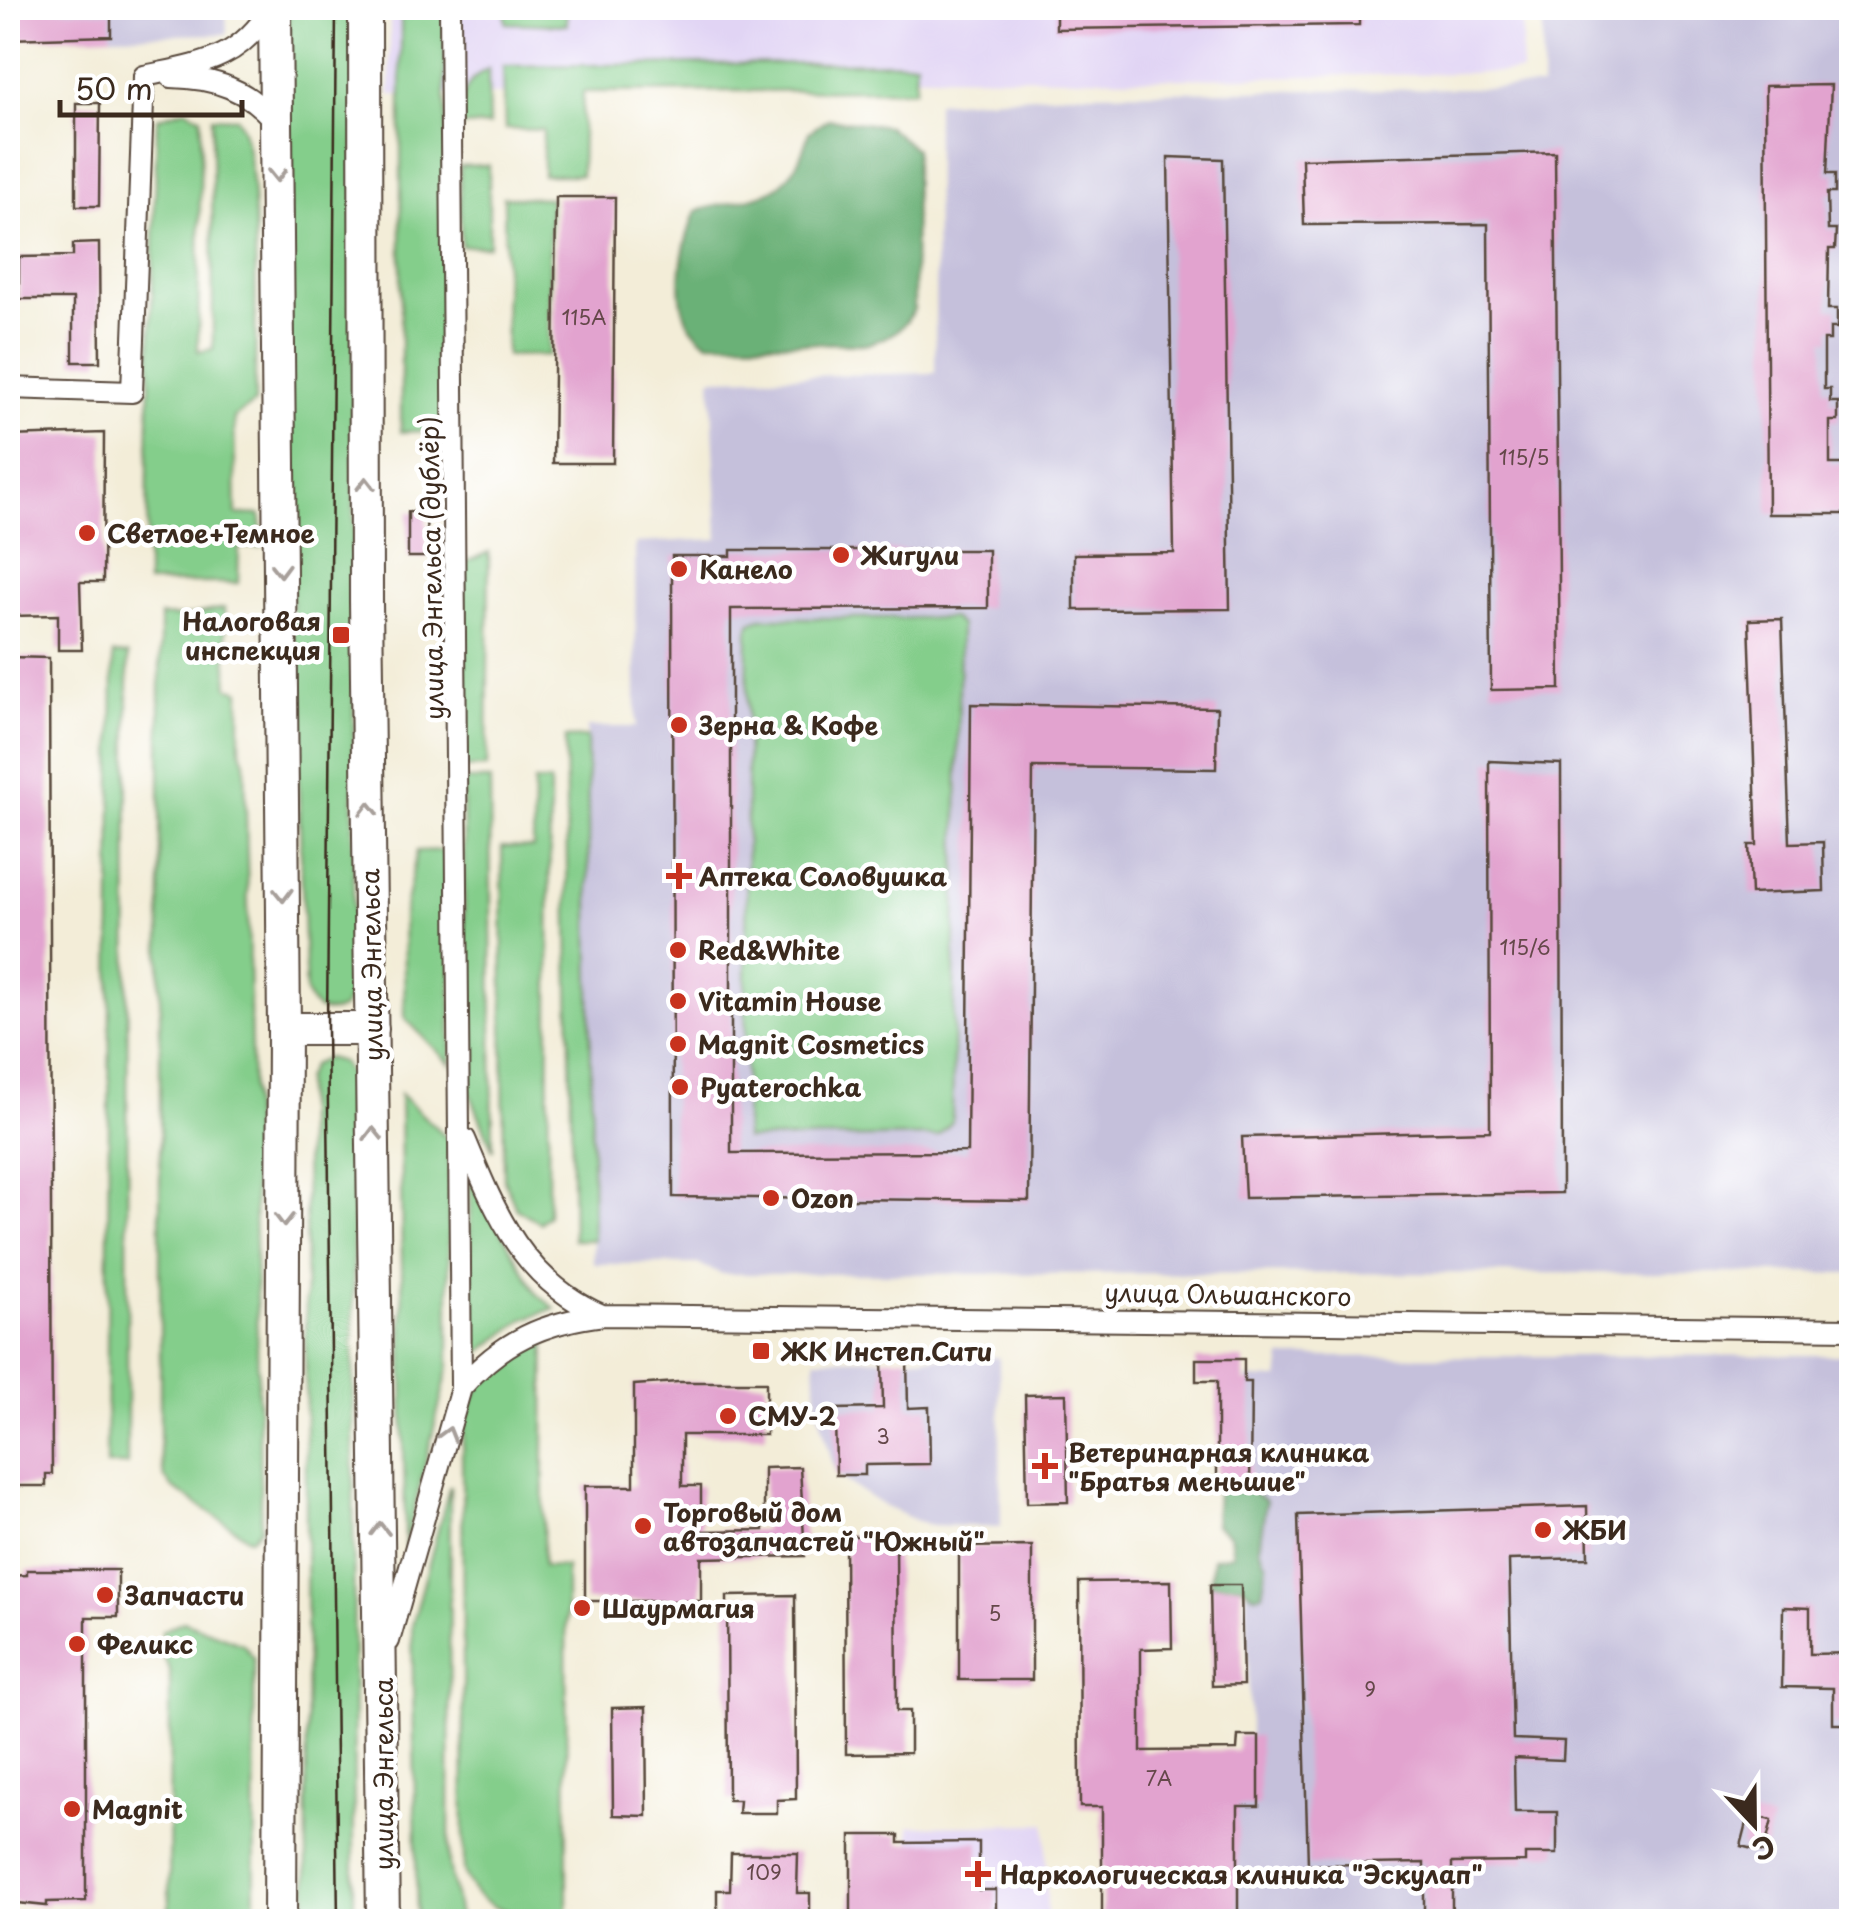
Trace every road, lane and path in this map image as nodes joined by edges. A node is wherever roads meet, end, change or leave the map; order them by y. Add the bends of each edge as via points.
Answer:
1 (273, 8) edge
2 (365, 8) edge
3 (450, 8) edge
4 (144, 76) junction
5 (276, 123) junction
6 (8, 388) edge
7 (284, 1028) junction
8 (372, 1029) junction
9 (460, 1127) junction
10 (604, 1316) junction
11 (1852, 1329) edge
12 (461, 1388) junction
13 (382, 1662) junction
14 (280, 1922) edge
15 (383, 1922) edge

1 - 4 street via 226,56
1 - 5 main road
8 -> 2 main road, улица Энгельса
3 - 9 street, улица Энгельса (дублёр)
4 - 5 street via 213,80 260,104
4 - 6 street via 132,392
5 -> 7 main road
7 - 8 main road
7 -> 14 main road
13 -> 8 main road, улица Энгельса
9 - 10 street via 501,1220 536,1270 572,1302
9 - 12 street, улица Энгельса (дублёр)
10 - 11 street, улица Ольшанского
10 - 12 street, улица Ольшанского via 522,1334
13 -> 12 street
13 - 15 main road, улица Энгельса

